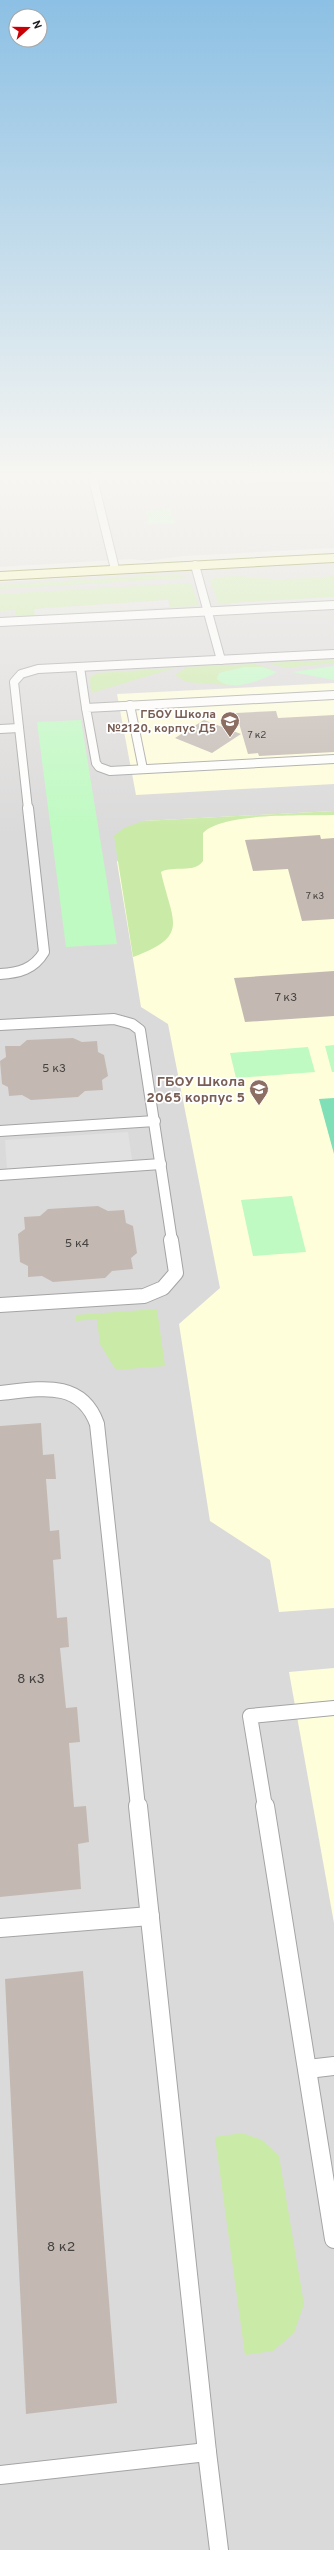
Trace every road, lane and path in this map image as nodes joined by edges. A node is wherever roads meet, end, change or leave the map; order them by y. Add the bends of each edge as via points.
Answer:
1 (204, 598) edge
2 (334, 605) edge
3 (207, 611) junction
4 (0, 622) edge
5 (334, 654) edge
6 (221, 660) junction
7 (80, 667) junction
8 (334, 695) edge
9 (130, 705) junction
10 (86, 708) junction
11 (19, 728) junction
12 (0, 729) edge
13 (334, 759) edge
14 (143, 770) junction
15 (0, 974) edge
16 (0, 1025) edge
17 (155, 1121) junction
18 (0, 1131) edge
19 (162, 1164) junction
20 (0, 1175) edge
21 (0, 1306) edge
22 (0, 1394) edge
23 (334, 1708) edge
24 (150, 1916) junction
25 (0, 1928) edge
26 (334, 2066) edge
27 (308, 2069) junction
28 (334, 2239) edge
29 (207, 2452) junction
30 (0, 2475) edge
31 (219, 2550) edge

1 - 3 lane
2 - 3 lane
3 - 4 lane
3 - 6 lane
5 - 6 lane
6 - 7 lane
7 - 10 lane
7 - 11 lane via 38,669 16,677 14,682
8 - 9 lane
9 - 10 lane
9 - 14 lane
10 - 14 lane via 96,763 99,767 110,771
11 - 12 lane
11 - 15 lane via 44,952 40,961 27,970
13 - 14 lane
16 - 17 lane via 114,1019 138,1027 143,1037
17 - 18 lane
17 - 19 lane
19 - 20 lane
19 - 21 lane via 176,1261 176,1273 163,1288 144,1296
22 - 24 lane via 40,1390 56,1390 71,1394 90,1407 97,1424
23 - 27 lane via 250,1716
24 - 25 lane
24 - 29 lane
26 - 27 lane
27 - 28 lane
29 - 30 lane
29 - 31 lane

